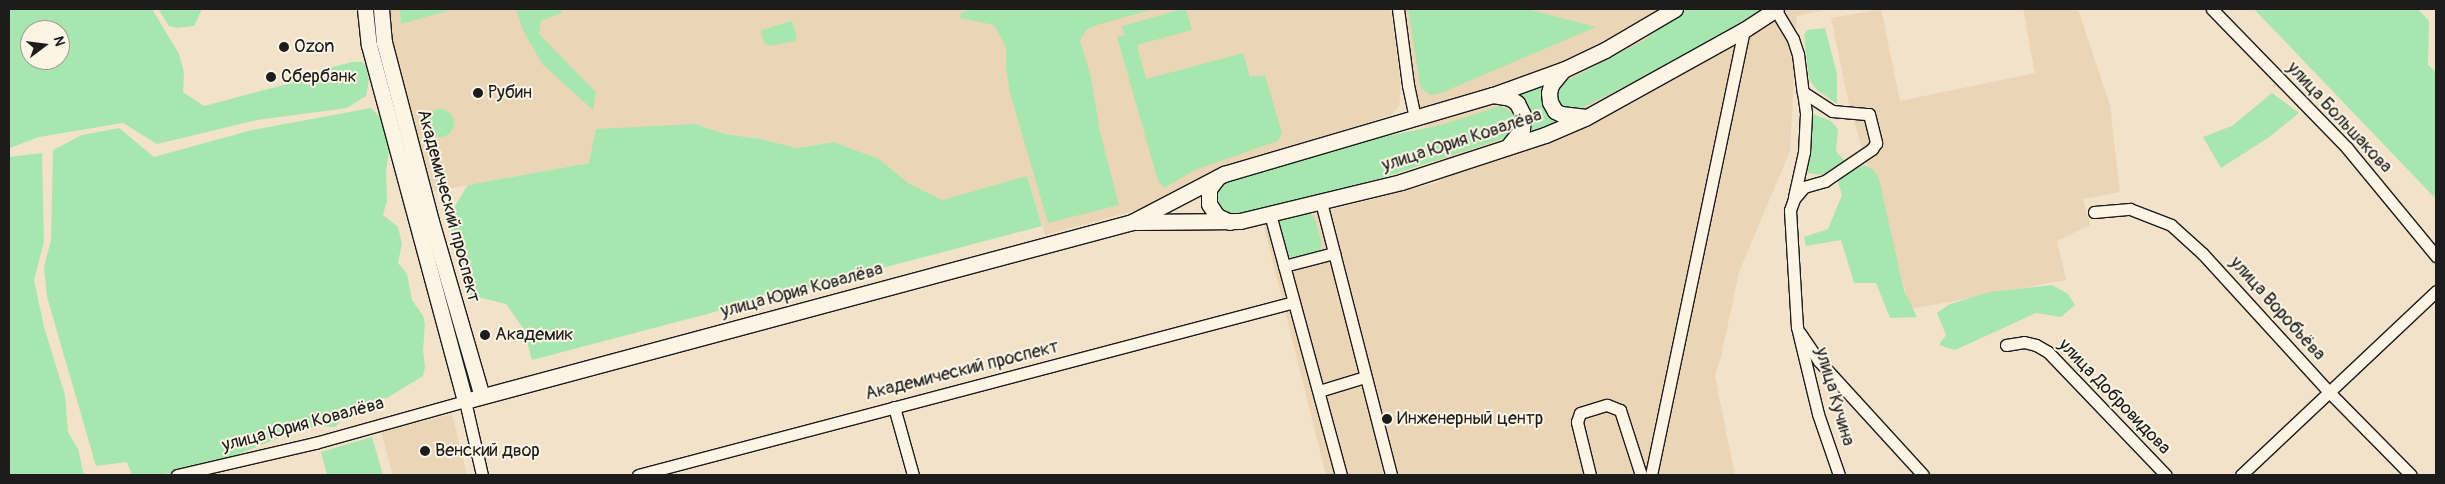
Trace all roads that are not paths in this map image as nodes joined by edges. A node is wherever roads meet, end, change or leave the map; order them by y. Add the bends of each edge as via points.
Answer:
1 (365, 9) edge
2 (381, 9) edge
3 (1398, 9) edge
4 (1675, 9) edge
5 (1775, 9) edge
6 (2212, 9) edge
7 (1744, 30) junction
8 (377, 43) junction
9 (1564, 69) junction
10 (1803, 92) junction
11 (1493, 95) junction
12 (1415, 118) junction
13 (1585, 118) junction
14 (1508, 146) junction
15 (1224, 174) junction
16 (1794, 198) junction
17 (1321, 202) junction
18 (2094, 212) dead end
19 (1270, 214) junction
20 (1132, 222) junction
21 (1230, 222) junction
22 (424, 223) junction
23 (1334, 254) junction
24 (2436, 256) edge
25 (1284, 266) junction
26 (2436, 291) edge
27 (1294, 302) junction
28 (1797, 327) junction
29 (2006, 345) dead end
30 (1819, 361) junction
31 (1805, 364) junction
32 (1366, 377) junction
33 (1319, 391) junction
34 (2330, 393) junction
35 (482, 396) junction
36 (465, 400) junction
37 (894, 407) junction
38 (214, 472) edge
39 (177, 475) edge
40 (482, 475) edge
41 (638, 475) edge
42 (913, 475) edge
43 (1342, 475) edge
44 (1391, 475) edge
45 (1590, 475) edge
46 (1641, 475) edge
47 (1651, 475) edge
48 (1839, 475) edge
49 (1923, 475) edge
50 (2166, 475) edge
51 (2241, 475) edge
52 (2412, 475) edge

1 - 8 main road, Академический проспект
2 - 8 main road, Академический проспект
3 - 12 street
4 - 9 main road, улица Юрия Ковалёва via 1605,50
5 - 7 main road, улица Юрия Ковалёва
5 - 10 street, улица Кучина via 1794,39
6 - 24 street, улица Большакова via 2346,148
7 - 13 main road, улица Юрия Ковалёва
7 - 47 street
8 - 22 main road, Академический проспект
9 - 11 main road, улица Юрия Ковалёва
9 - 13 main road via 1548,93 1550,102 1561,114
10 - 16 street, улица Кучина via 1806,113 1804,152
10 - 16 street via 1832,111 1869,114 1876,143 1825,181 1804,188
11 - 12 main road, улица Юрия Ковалёва
11 - 14 main road via 1510,98 1523,114 1522,129
12 - 15 main road, улица Юрия Ковалёва
13 - 14 main road, улица Юрия Ковалёва
14 - 17 main road, улица Юрия Ковалёва via 1401,182
15 - 20 main road, улица Юрия Ковалёва
15 - 21 main road via 1213,183 1208,196 1212,210
16 - 28 street, улица Кучина via 1790,210
17 - 19 main road, улица Юрия Ковалёва
17 - 23 street
18 - 34 street, улица Воробьёва via 2130,209 2171,225 2203,254
19 - 21 main road, улица Юрия Ковалёва
19 - 25 street
20 - 21 main road, улица Юрия Ковалёва
20 - 35 main road, улица Юрия Ковалёва
22 - 35 main road, Академический проспект
22 - 36 main road, Академический проспект
23 - 25 street
23 - 32 street
25 - 27 street
26 - 34 street
27 - 33 street
27 - 37 street, Академический проспект
28 - 30 street
28 - 31 street, улица Кучина
29 - 50 street, улица Добровидова via 2024,342 2036,344 2048,352
30 - 31 street via 1810,358
30 - 49 street
31 - 48 street, улица Кучина
32 - 33 street
32 - 44 street
33 - 43 street
34 - 51 street
34 - 52 street, улица Воробьёва
35 - 36 main road
36 - 38 street, улица Юрия Ковалёва
36 - 40 street, Академический проспект
37 - 41 street, Академический проспект
37 - 42 street
38 - 39 street, улица Юрия Ковалёва
45 - 46 street via 1577,422 1580,413 1607,405 1620,410

